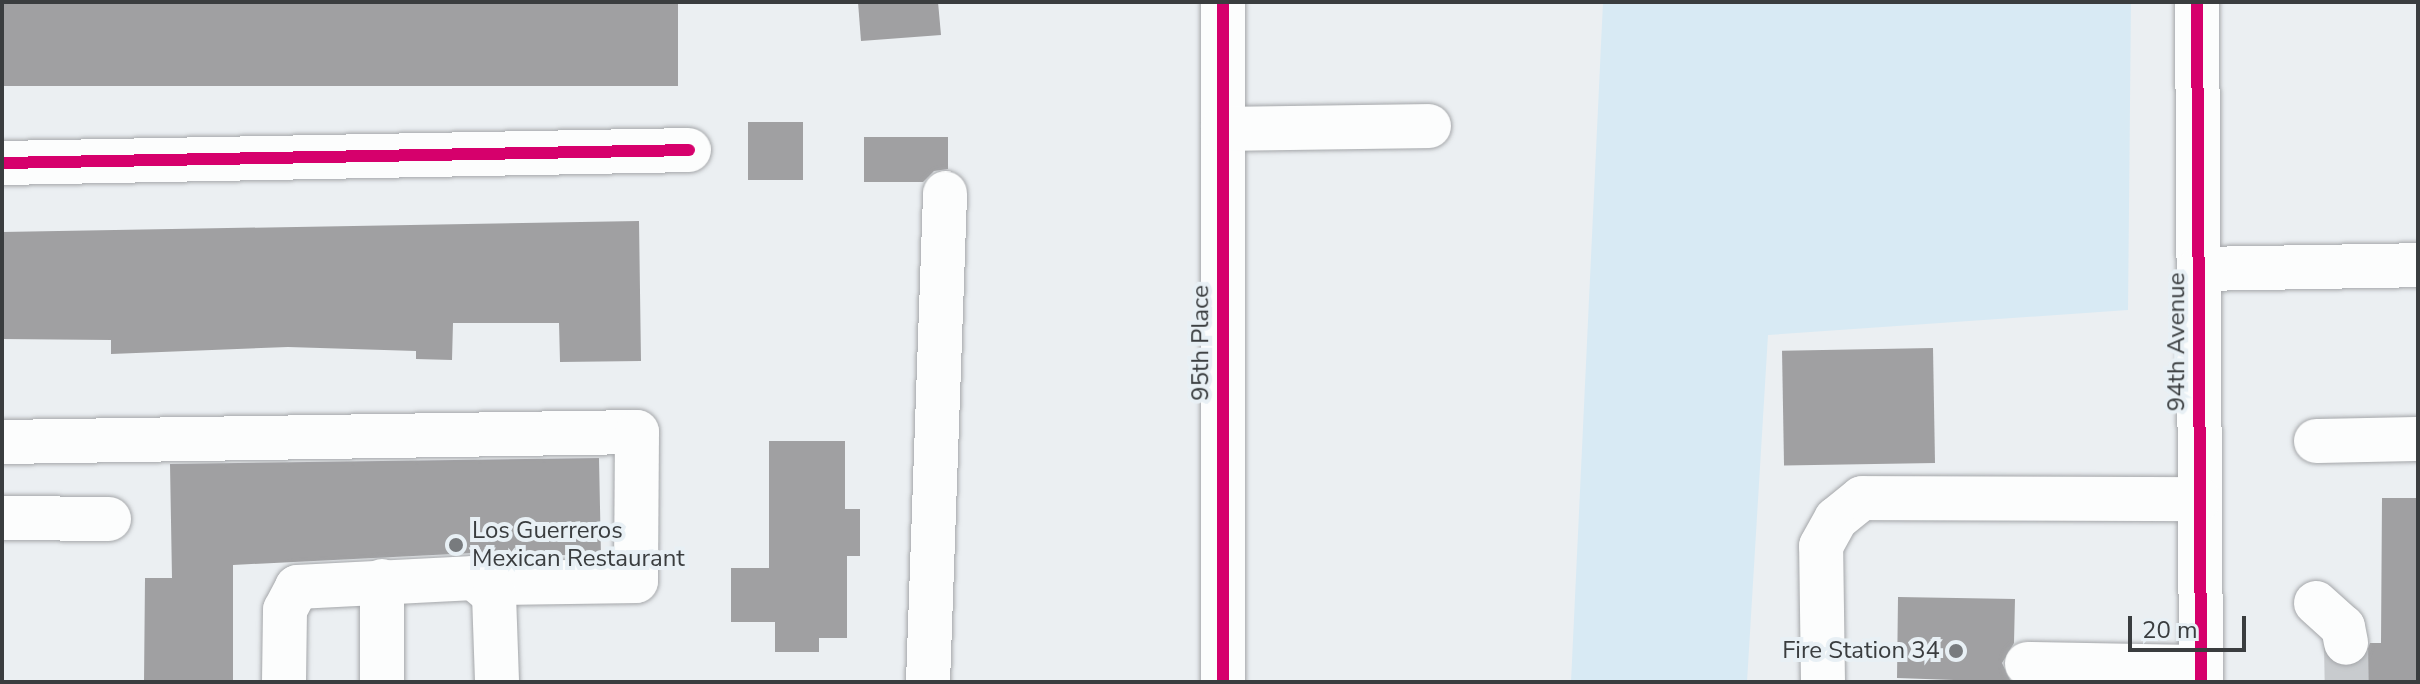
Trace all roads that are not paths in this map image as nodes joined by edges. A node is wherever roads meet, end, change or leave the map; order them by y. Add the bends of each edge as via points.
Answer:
1 (2197, 2) edge
2 (1223, 4) dead end
3 (1429, 126) dead end
4 (1223, 129) junction
5 (689, 150) dead end
6 (2, 163) edge
7 (945, 193) dead end
8 (2418, 265) edge
9 (2199, 269) junction
10 (2418, 439) edge
11 (2316, 441) dead end
12 (2, 442) edge
13 (2199, 499) junction
14 (2, 518) edge
15 (109, 519) dead end
16 (382, 581) junction
17 (486, 583) junction
18 (2316, 603) dead end
19 (2346, 643) tunnel mouth
20 (2027, 664) dead end
21 (2201, 674) edge
22 (284, 682) edge
23 (382, 682) edge
24 (497, 682) edge
25 (928, 682) edge
26 (1223, 682) edge
27 (1823, 682) edge

1 - 9 street, 94th Avenue
2 - 4 street, 95th Place
3 - 4 street
4 - 26 street, 95th Place
5 - 6 street
7 - 25 street
8 - 9 street
9 - 13 street, 94th Avenue
10 - 11 street
12 - 17 street via 637,432 636,581
13 - 21 street, 94th Avenue
13 - 27 street via 1862,498 1836,519 1821,546
14 - 15 street
16 - 17 street via 474,578
16 - 22 street via 307,583 288,595
16 - 23 street
17 - 24 street via 496,611
18 - 19 street via 2343,627
20 - 21 street

